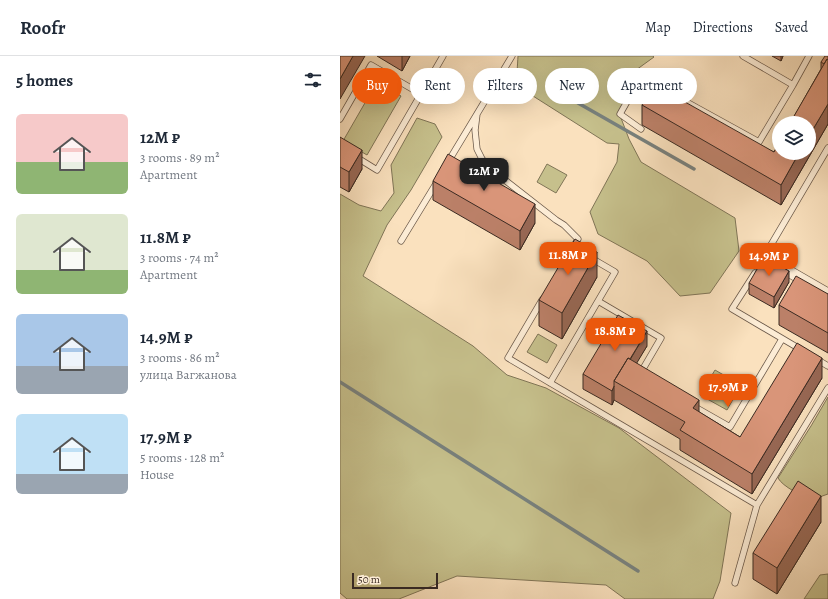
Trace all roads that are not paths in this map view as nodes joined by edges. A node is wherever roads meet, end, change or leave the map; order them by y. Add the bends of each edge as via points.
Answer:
1 (443, 56) edge
2 (512, 56) edge
3 (743, 56) edge
4 (809, 56) edge
5 (436, 68) edge
6 (793, 85) junction
7 (410, 88) edge
8 (415, 104) edge
9 (477, 114) junction
10 (341, 115) edge
11 (641, 129) dead end
12 (828, 148) edge
13 (351, 155) edge
14 (445, 167) edge
15 (441, 174) edge
16 (401, 240) dead end
17 (573, 248) junction
18 (579, 251) edge
19 (570, 253) edge
20 (585, 255) edge
21 (765, 258) junction
22 (828, 294) edge
23 (545, 295) edge
24 (598, 301) junction
25 (782, 339) junction
26 (828, 366) edge
27 (646, 378) edge
28 (550, 383) junction
29 (828, 388) edge
30 (685, 401) edge
31 (757, 504) junction
32 (735, 583) dead end

1 - 5 lane
2 - 9 lane
3 - 6 lane
4 - 6 lane
6 - 11 lane via 759,142 641,76 620,114
7 - 10 lane via 371,65
8 - 13 lane via 377,170
9 - 14 lane
9 - 17 lane via 477,149 482,159 492,170 578,238
12 - 21 lane
15 - 16 lane
17 - 18 lane
17 - 19 lane
20 - 24 lane via 615,272
21 - 22 street
21 - 25 lane via 732,309
23 - 28 lane via 508,358
24 - 27 lane via 661,338 640,374
24 - 28 lane
25 - 26 lane
25 - 30 lane via 730,427
28 - 31 lane
29 - 31 lane
31 - 32 lane

